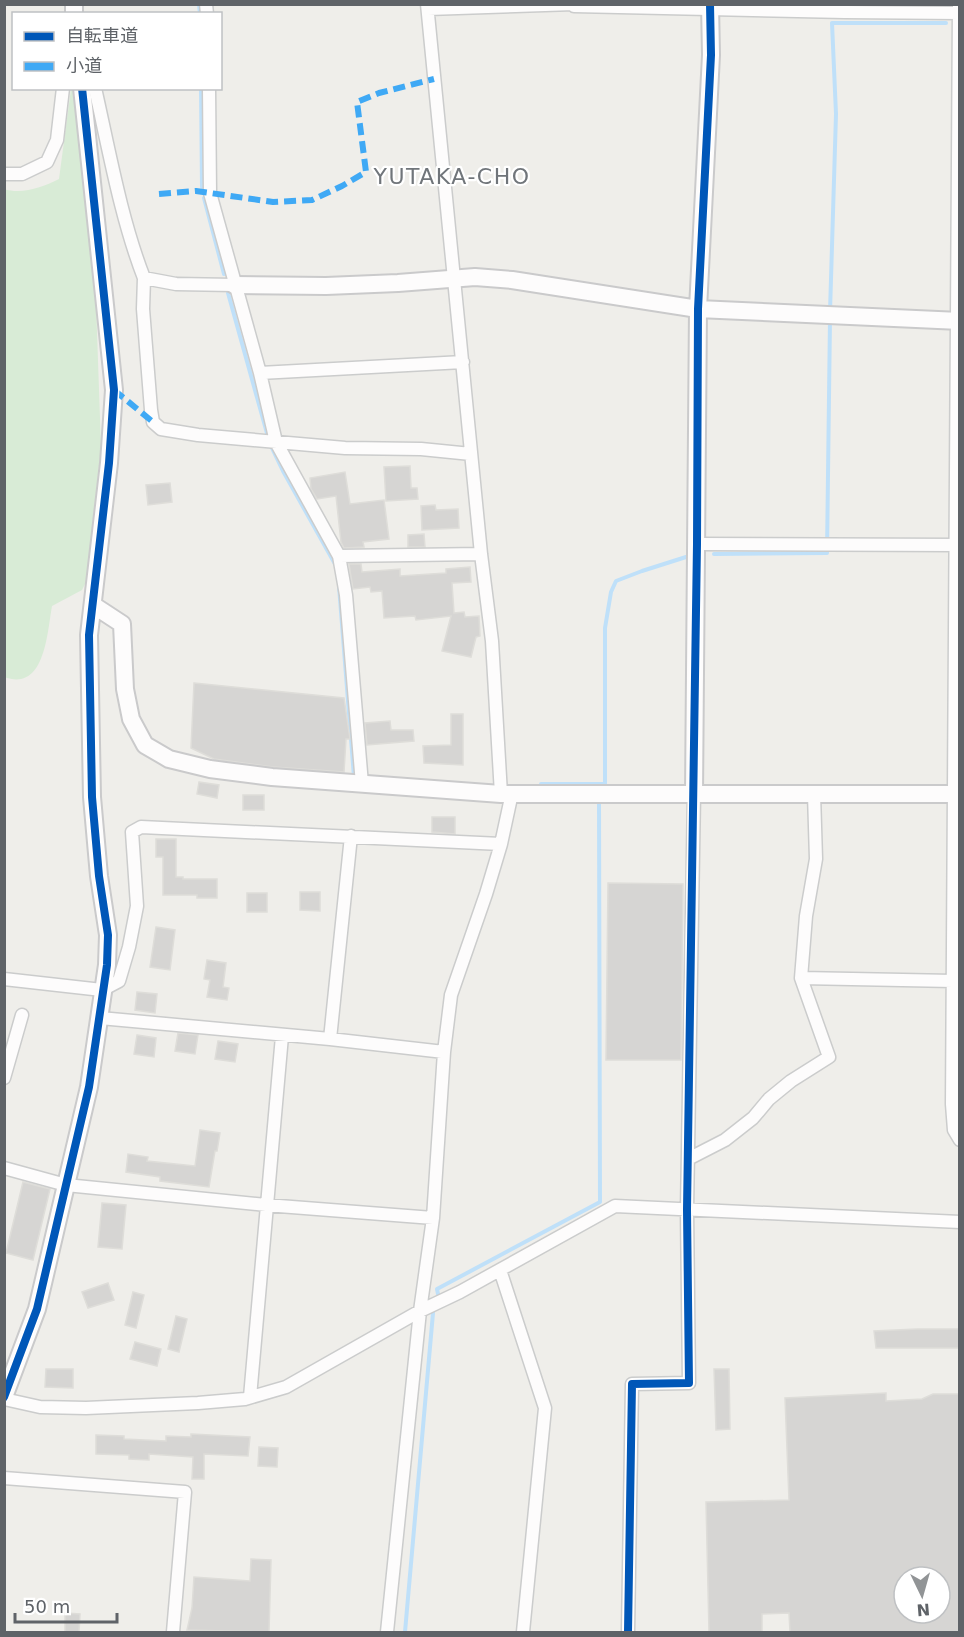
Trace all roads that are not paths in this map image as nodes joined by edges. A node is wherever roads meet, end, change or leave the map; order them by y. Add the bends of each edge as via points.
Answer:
1 (574, 5) edge
2 (428, 7) edge
3 (710, 7) edge
4 (959, 10) edge
5 (63, 90) edge
6 (82, 90) edge
7 (94, 90) edge
8 (209, 90) edge
9 (4, 174) edge
10 (144, 278) junction
11 (455, 278) junction
12 (234, 285) junction
13 (698, 309) junction
14 (958, 321) edge
15 (463, 362) junction
16 (260, 373) junction
17 (271, 441) junction
18 (471, 454) junction
19 (697, 544) junction
20 (957, 545) edge
21 (480, 554) junction
22 (339, 556) junction
23 (93, 605) junction
24 (361, 778) junction
25 (506, 793) junction
26 (694, 794) junction
27 (814, 794) junction
28 (957, 794) edge
29 (351, 836) junction
30 (501, 844) junction
31 (801, 978) junction
32 (4, 979) edge
33 (953, 981) junction
34 (102, 990) junction
35 (22, 1015) dead end
36 (100, 1018) junction
37 (282, 1036) junction
38 (330, 1039) junction
39 (444, 1052) junction
40 (4, 1078) edge
41 (960, 1140) edge
42 (688, 1159) junction
43 (4, 1168) edge
44 (66, 1185) junction
45 (266, 1205) junction
46 (687, 1210) junction
47 (433, 1218) junction
48 (960, 1222) edge
49 (500, 1270) junction
50 (420, 1311) junction
51 (250, 1397) junction
52 (4, 1398) edge
53 (4, 1478) edge
54 (173, 1632) edge
55 (387, 1632) edge
56 (523, 1632) edge
57 (628, 1632) edge

1 - 2 street
1 - 3 street
2 - 11 street
3 - 4 street
3 - 13 street
4 - 14 street
5 - 9 street via 57,140 47,162 21,174
6 - 23 street via 114,390
7 - 10 street
8 - 12 street via 210,193
10 - 12 street via 176,284
10 - 17 street via 145,345 153,422 161,429 179,433
11 - 12 street via 326,286
11 - 13 street via 512,280
11 - 15 street
12 - 16 street
13 - 14 street
13 - 19 street
14 - 20 street
15 - 16 street
15 - 18 street
16 - 17 street
17 - 18 street
17 - 22 street
18 - 21 street
19 - 20 street
19 - 26 street
20 - 28 street
21 - 22 street
21 - 25 street
22 - 24 street via 346,595
23 - 24 street via 122,624 125,689 131,719 145,745 170,759 210,769 272,777
23 - 34 street via 89,635 92,797 108,935
24 - 25 street
25 - 26 street
25 - 30 street
26 - 27 street
26 - 42 street
27 - 28 street
27 - 31 street via 816,859
28 - 33 street
29 - 30 street
29 - 34 street via 141,826 132,832 137,906 129,947 119,981
29 - 38 street
30 - 39 street via 451,995
31 - 33 street
31 - 42 street via 829,1057 769,1098 753,1118 725,1140
32 - 34 street
33 - 41 street via 952,1104 954,1130
34 - 36 street
35 - 40 street
36 - 37 street
36 - 44 street
37 - 38 street
37 - 45 street
38 - 39 street
39 - 47 street
42 - 46 street
43 - 44 street
44 - 45 street
44 - 52 street via 37,1309
45 - 47 street
45 - 51 street
46 - 48 street
46 - 49 street via 615,1206
46 - 57 street via 688,1383 632,1384
47 - 50 street
49 - 50 street
49 - 56 street via 545,1408
50 - 51 street via 286,1387
50 - 55 street
51 - 52 street via 87,1408 40,1407
53 - 54 street via 185,1491

